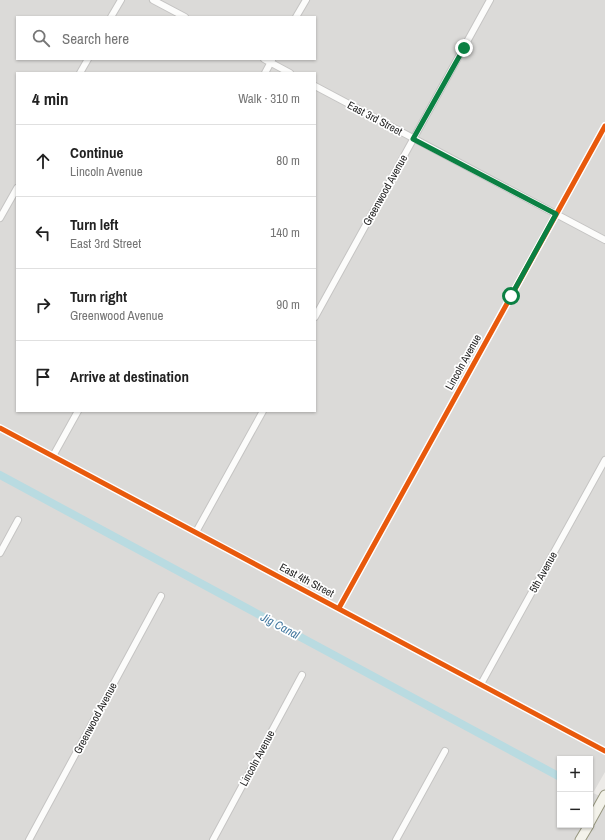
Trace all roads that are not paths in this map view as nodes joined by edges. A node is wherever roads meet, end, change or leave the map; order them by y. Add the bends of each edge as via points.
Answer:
1 (120, 0) edge
2 (153, 0) edge
3 (306, 0) edge
4 (490, 0) edge
5 (112, 16) edge
6 (183, 16) edge
7 (297, 16) edge
8 (87, 60) edge
9 (271, 61) edge
10 (81, 72) edge
11 (266, 72) edge
12 (288, 72) edge
13 (316, 87) edge
14 (605, 126) edge
15 (413, 139) junction
16 (16, 190) edge
17 (556, 214) junction
18 (0, 218) edge
19 (605, 240) edge
20 (316, 315) edge
21 (77, 412) edge
22 (262, 412) edge
23 (0, 428) edge
24 (53, 456) junction
25 (605, 460) edge
26 (18, 520) dead end
27 (196, 532) junction
28 (0, 553) edge
29 (161, 596) dead end
30 (339, 608) junction
31 (302, 676) dead end
32 (481, 684) junction
33 (444, 751) dead end
34 (605, 751) edge
35 (605, 795) edge
36 (593, 817) edge
37 (586, 828) edge
38 (29, 840) edge
39 (212, 840) edge
40 (396, 840) edge
41 (580, 840) edge

1 - 5 street
2 - 6 street
3 - 7 street
4 - 15 street, Greenwood Avenue
8 - 10 street
9 - 11 street
9 - 12 street
13 - 15 street, East 3rd Street
14 - 17 street, Lincoln Avenue
15 - 17 street, East 3rd Street
15 - 20 street, Greenwood Avenue
16 - 18 street
17 - 19 street, East 3rd Street
17 - 30 street, Lincoln Avenue
21 - 24 street
22 - 27 street
23 - 24 street, East 4th Street
24 - 27 street, East 4th Street
25 - 32 street, 5th Avenue
26 - 28 street
27 - 30 street, East 4th Street
29 - 38 street, Greenwood Avenue
30 - 32 street, East 4th Street
31 - 39 street, Lincoln Avenue
32 - 34 street, East 4th Street
33 - 40 street
35 - 36 street
37 - 41 street

